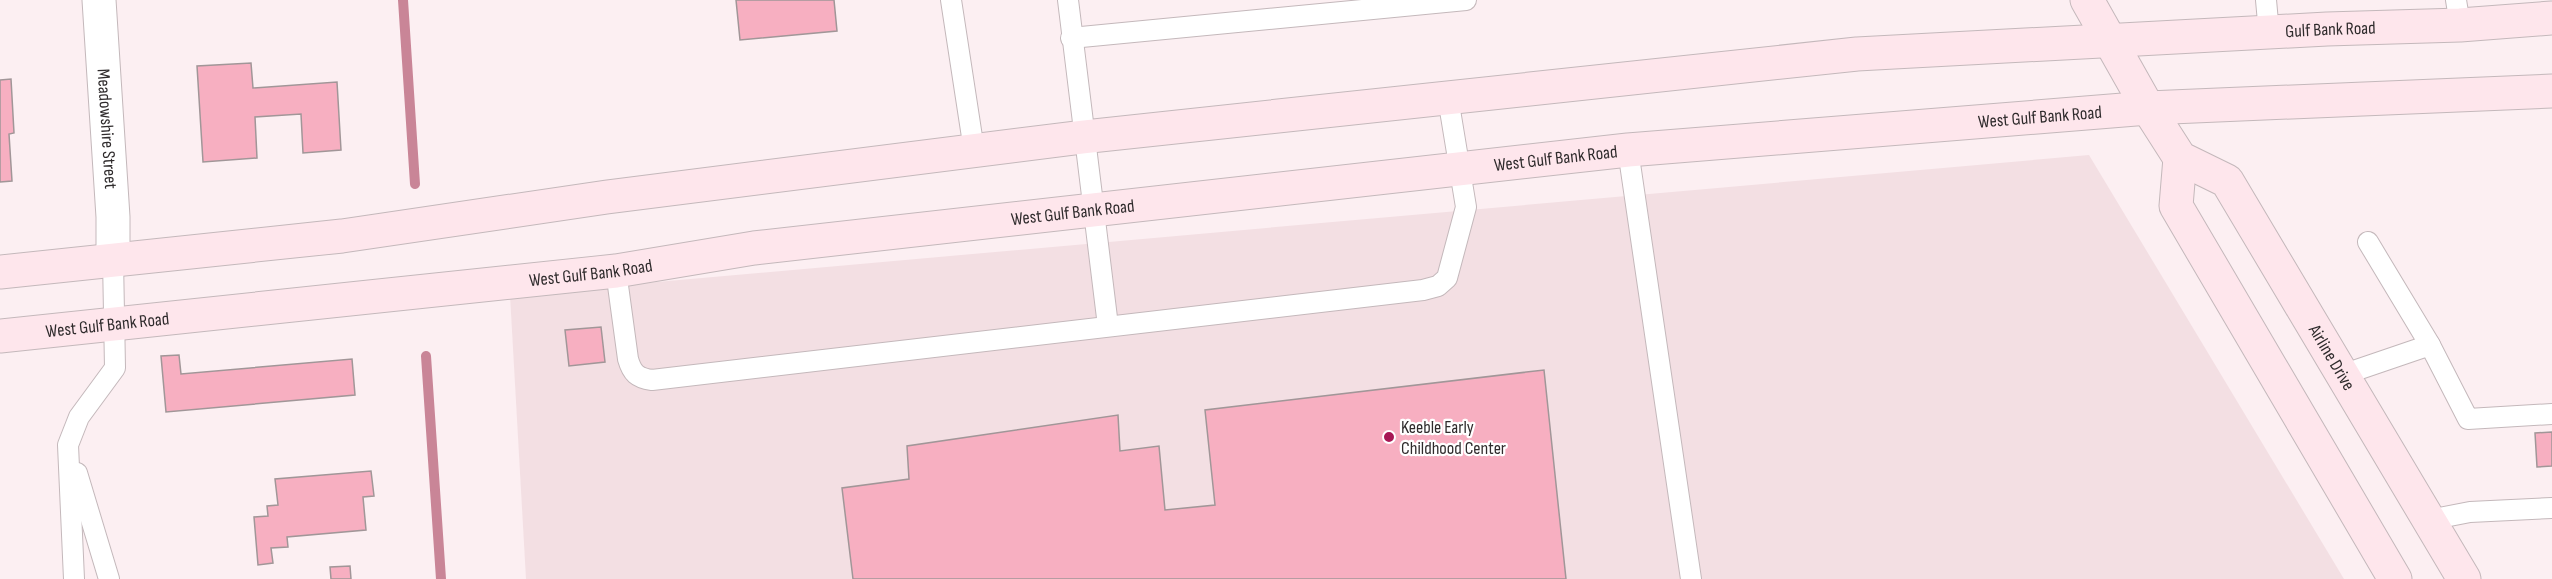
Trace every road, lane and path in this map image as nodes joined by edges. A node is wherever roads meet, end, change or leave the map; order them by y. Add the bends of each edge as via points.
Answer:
1 (99, 0) edge
2 (951, 0) edge
3 (1068, 0) edge
4 (1466, 0) edge
5 (2087, 0) edge
6 (2266, 0) edge
7 (1398, 4) edge
8 (2458, 12) edge
9 (2552, 18) edge
10 (2269, 33) junction
11 (1071, 38) junction
12 (2111, 41) junction
13 (2552, 91) edge
14 (1448, 98) junction
15 (2148, 108) junction
16 (1083, 137) junction
17 (974, 150) junction
18 (1628, 150) junction
19 (2180, 158) junction
20 (1460, 170) junction
21 (1092, 211) junction
22 (2368, 242) dead end
23 (113, 259) junction
24 (616, 271) junction
25 (0, 272) edge
26 (114, 323) junction
27 (1108, 327) junction
28 (0, 336) edge
29 (2430, 345) junction
30 (2342, 375) junction
31 (2552, 414) edge
32 (68, 444) junction
33 (2552, 508) edge
34 (2429, 520) junction
35 (74, 579) edge
36 (109, 579) edge
37 (1691, 579) edge
38 (2395, 579) edge
39 (2464, 579) edge

1 - 23 street, Meadowshire Street
2 - 17 lane
3 - 11 lane
4 - 7 lane
5 - 12 main road
6 - 10 lane
7 - 11 lane
8 - 9 main road, Gulf Bank Road
8 - 10 main road, Gulf Bank Road
10 - 12 main road, Gulf Bank Road
11 - 16 lane
12 - 14 main road via 1857,54
12 - 15 main road
13 - 15 main road
14 - 16 main road
14 - 20 lane
15 - 18 main road, West Gulf Bank Road
15 - 19 main road
16 - 17 main road
16 - 21 lane
17 - 23 main road via 342,236
18 - 20 main road, West Gulf Bank Road
18 - 37 lane
19 - 30 main road, Airline Drive via 2227,181
19 - 38 main road via 2176,206
20 - 21 main road, West Gulf Bank Road
20 - 27 lane via 1466,207 1453,263 1447,278 1438,286
21 - 24 main road, West Gulf Bank Road via 754,248
21 - 27 lane
22 - 29 lane
23 - 25 main road
23 - 26 lane
24 - 26 main road, West Gulf Bank Road
24 - 27 lane via 631,371 640,379
26 - 28 main road, West Gulf Bank Road
26 - 32 lane via 115,368 79,417
29 - 30 lane
29 - 31 lane via 2468,419
30 - 34 main road, Airline Drive
32 - 35 lane
32 - 36 lane
33 - 34 lane via 2470,512
34 - 39 main road, Airline Drive

